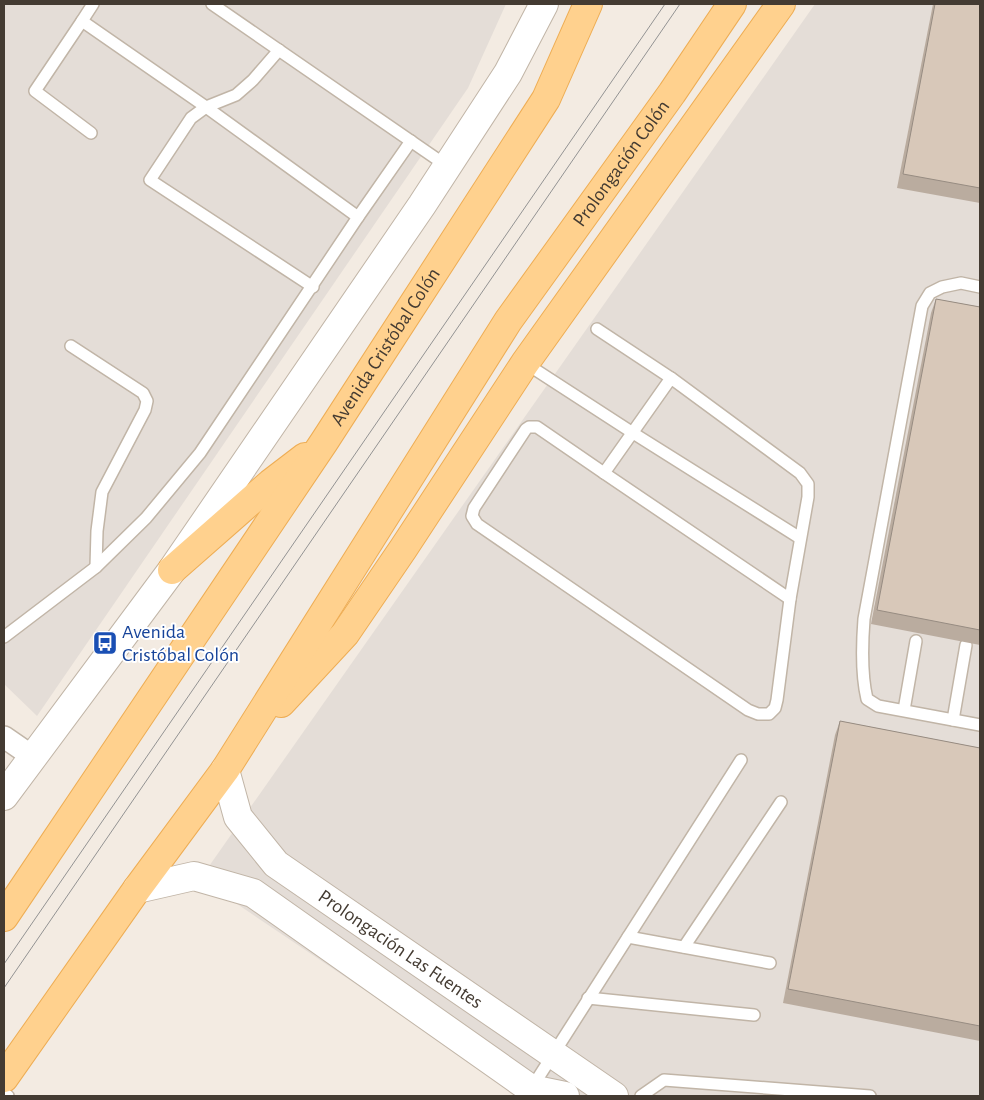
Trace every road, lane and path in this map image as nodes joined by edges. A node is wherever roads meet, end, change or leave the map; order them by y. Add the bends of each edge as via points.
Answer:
1 (93, 4) edge
2 (212, 4) edge
3 (544, 4) edge
4 (588, 4) edge
5 (732, 4) edge
6 (781, 4) edge
7 (82, 21) junction
8 (279, 50) junction
9 (206, 107) junction
10 (91, 133) dead end
11 (411, 141) junction
12 (447, 166) junction
13 (358, 217) junction
14 (313, 287) junction
15 (980, 287) edge
16 (597, 329) dead end
17 (71, 346) dead end
18 (525, 363) junction
19 (671, 378) junction
20 (633, 433) junction
21 (324, 442) junction
22 (604, 472) junction
23 (800, 538) junction
24 (96, 567) junction
25 (172, 570) junction
26 (790, 599) junction
27 (4, 637) edge
28 (916, 641) dead end
29 (966, 645) edge
30 (904, 710) junction
31 (953, 720) junction
32 (980, 725) edge
33 (4, 737) edge
34 (34, 757) junction
35 (232, 760) junction
36 (742, 760) dead end
37 (4, 796) edge
38 (781, 802) dead end
39 (137, 889) junction
40 (4, 917) edge
41 (628, 937) junction
42 (684, 947) junction
43 (770, 963) dead end
44 (588, 998) junction
45 (754, 1015) dead end
46 (552, 1053) junction
47 (4, 1078) edge
48 (531, 1089) junction
49 (4, 1093) edge
50 (8, 1096) edge
51 (565, 1096) edge
52 (614, 1096) edge
53 (641, 1096) edge
54 (870, 1096) edge

1 - 7 lane
2 - 8 lane
3 - 12 street via 508,73
4 - 21 main road, Avenida Cristóbal Colón via 546,99
5 - 35 main road, Prolongación Colón via 508,321
6 - 18 main road
7 - 9 lane
7 - 10 lane via 35,92
8 - 9 lane via 236,95
8 - 11 lane
9 - 13 lane
9 - 14 lane via 191,118 150,180
11 - 12 lane
11 - 13 lane
12 - 25 street
13 - 14 lane
14 - 24 lane via 200,453 146,518
15 - 30 lane via 961,283 942,287 930,293 922,306 864,619 862,637 867,699 878,706
16 - 19 lane
17 - 24 lane via 143,393 147,401 146,410 102,492
18 - 20 lane
18 - 35 main road via 344,634
19 - 20 lane
19 - 23 lane via 805,478 809,490
20 - 22 lane
20 - 23 lane
21 - 25 main road via 271,483
21 - 40 main road, Avenida Cristóbal Colón
22 - 26 lane
22 - 26 lane via 537,427 529,427 474,508 472,516 477,524 758,714 769,714 778,700
23 - 26 lane
24 - 27 lane
25 - 34 street
28 - 30 lane
29 - 31 lane
30 - 31 lane
31 - 32 lane
33 - 34 street
34 - 37 street
35 - 39 main road
35 - 46 street, Prolongación Las Fuentes via 238,817 276,864
36 - 41 lane
38 - 42 lane
39 - 47 main road
39 - 48 street, Prolongación Las Fuentes via 194,876 254,893
41 - 42 lane
41 - 44 lane
42 - 43 lane
44 - 45 lane
44 - 46 lane
46 - 48 lane
46 - 52 street, Prolongación Las Fuentes
48 - 51 street, Prolongación Las Fuentes
49 - 50 lane
53 - 54 lane via 664,1080

